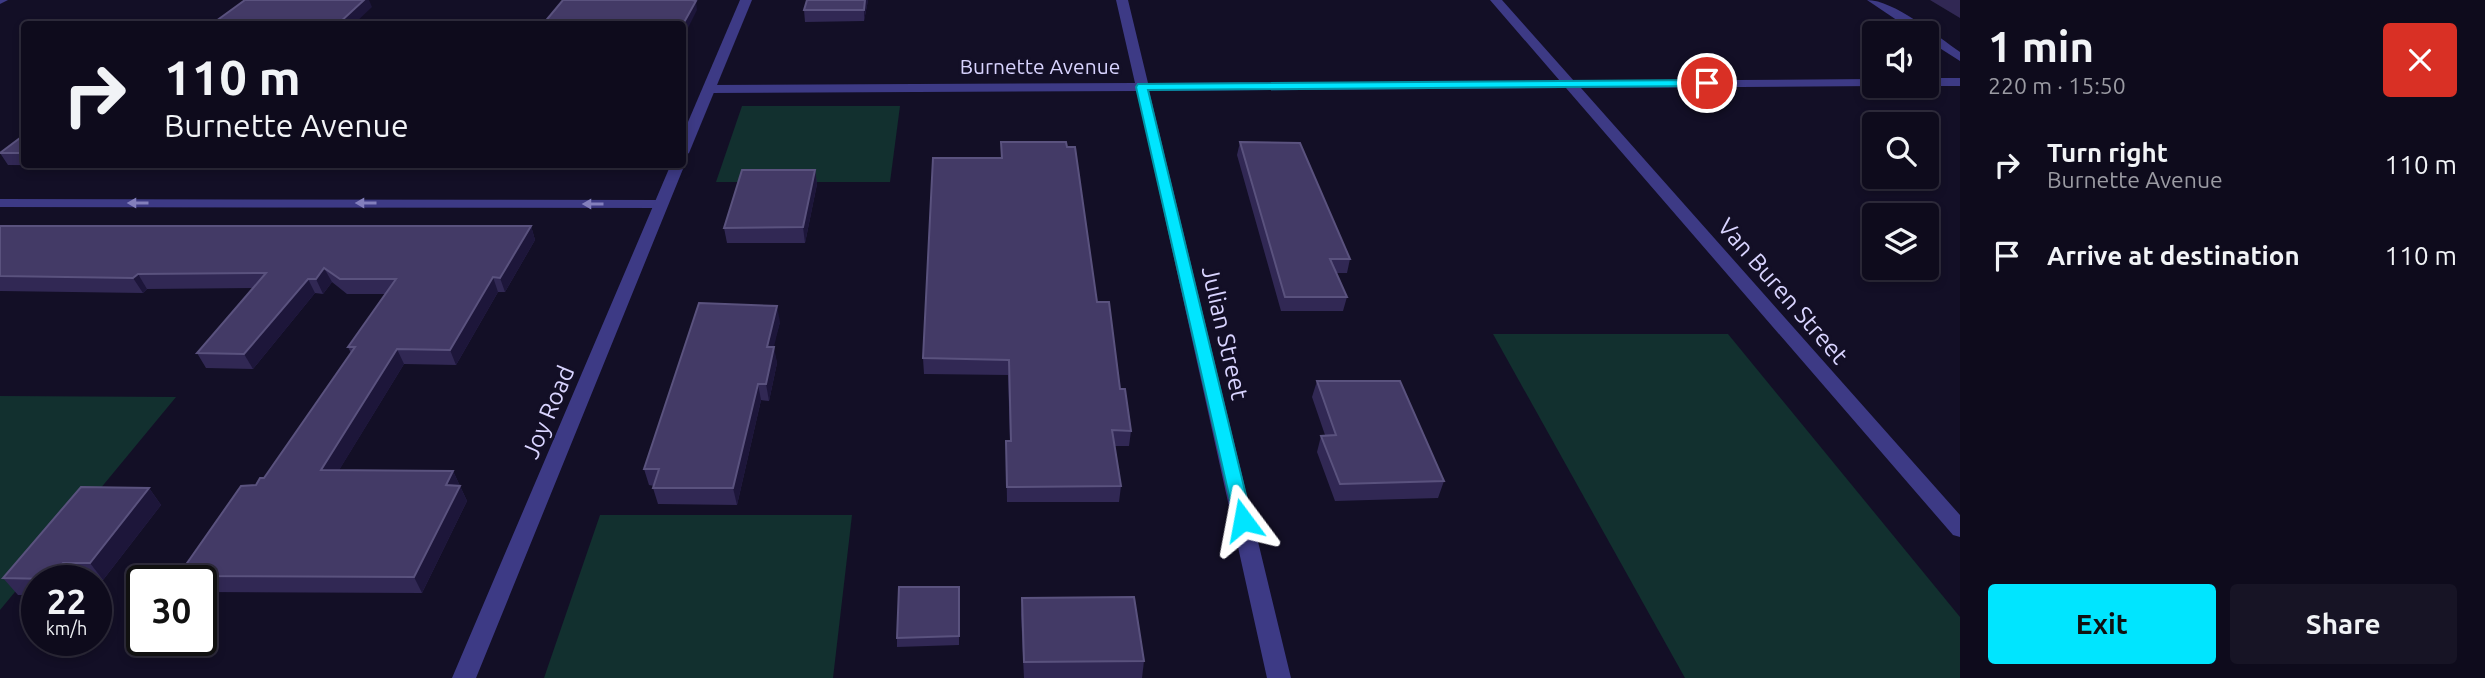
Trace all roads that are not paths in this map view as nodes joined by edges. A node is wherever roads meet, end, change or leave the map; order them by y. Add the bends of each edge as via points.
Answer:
1 (746, 0) edge
2 (1122, 0) edge
3 (1496, 0) edge
4 (1873, 0) edge
5 (1905, 21) edge
6 (1939, 43) edge
7 (1960, 57) edge
8 (1939, 82) edge
9 (1960, 82) edge
10 (1862, 83) edge
11 (1570, 84) junction
12 (1142, 87) junction
13 (709, 89) junction
14 (686, 144) edge
15 (676, 168) edge
16 (0, 203) edge
17 (661, 204) junction
18 (1960, 529) edge
19 (464, 678) edge
20 (1279, 678) edge

1 - 13 street
2 - 12 street, Julian Street
3 - 11 street, Van Buren Street
4 - 5 street
6 - 7 street
8 - 9 street
10 - 11 street, Burnette Avenue
11 - 12 street, Burnette Avenue
11 - 18 street, Van Buren Street
12 - 13 street, Burnette Avenue
12 - 20 street, Julian Street
13 - 14 street
15 - 17 street, Joy Road
17 -> 16 street
17 - 19 street, Joy Road

